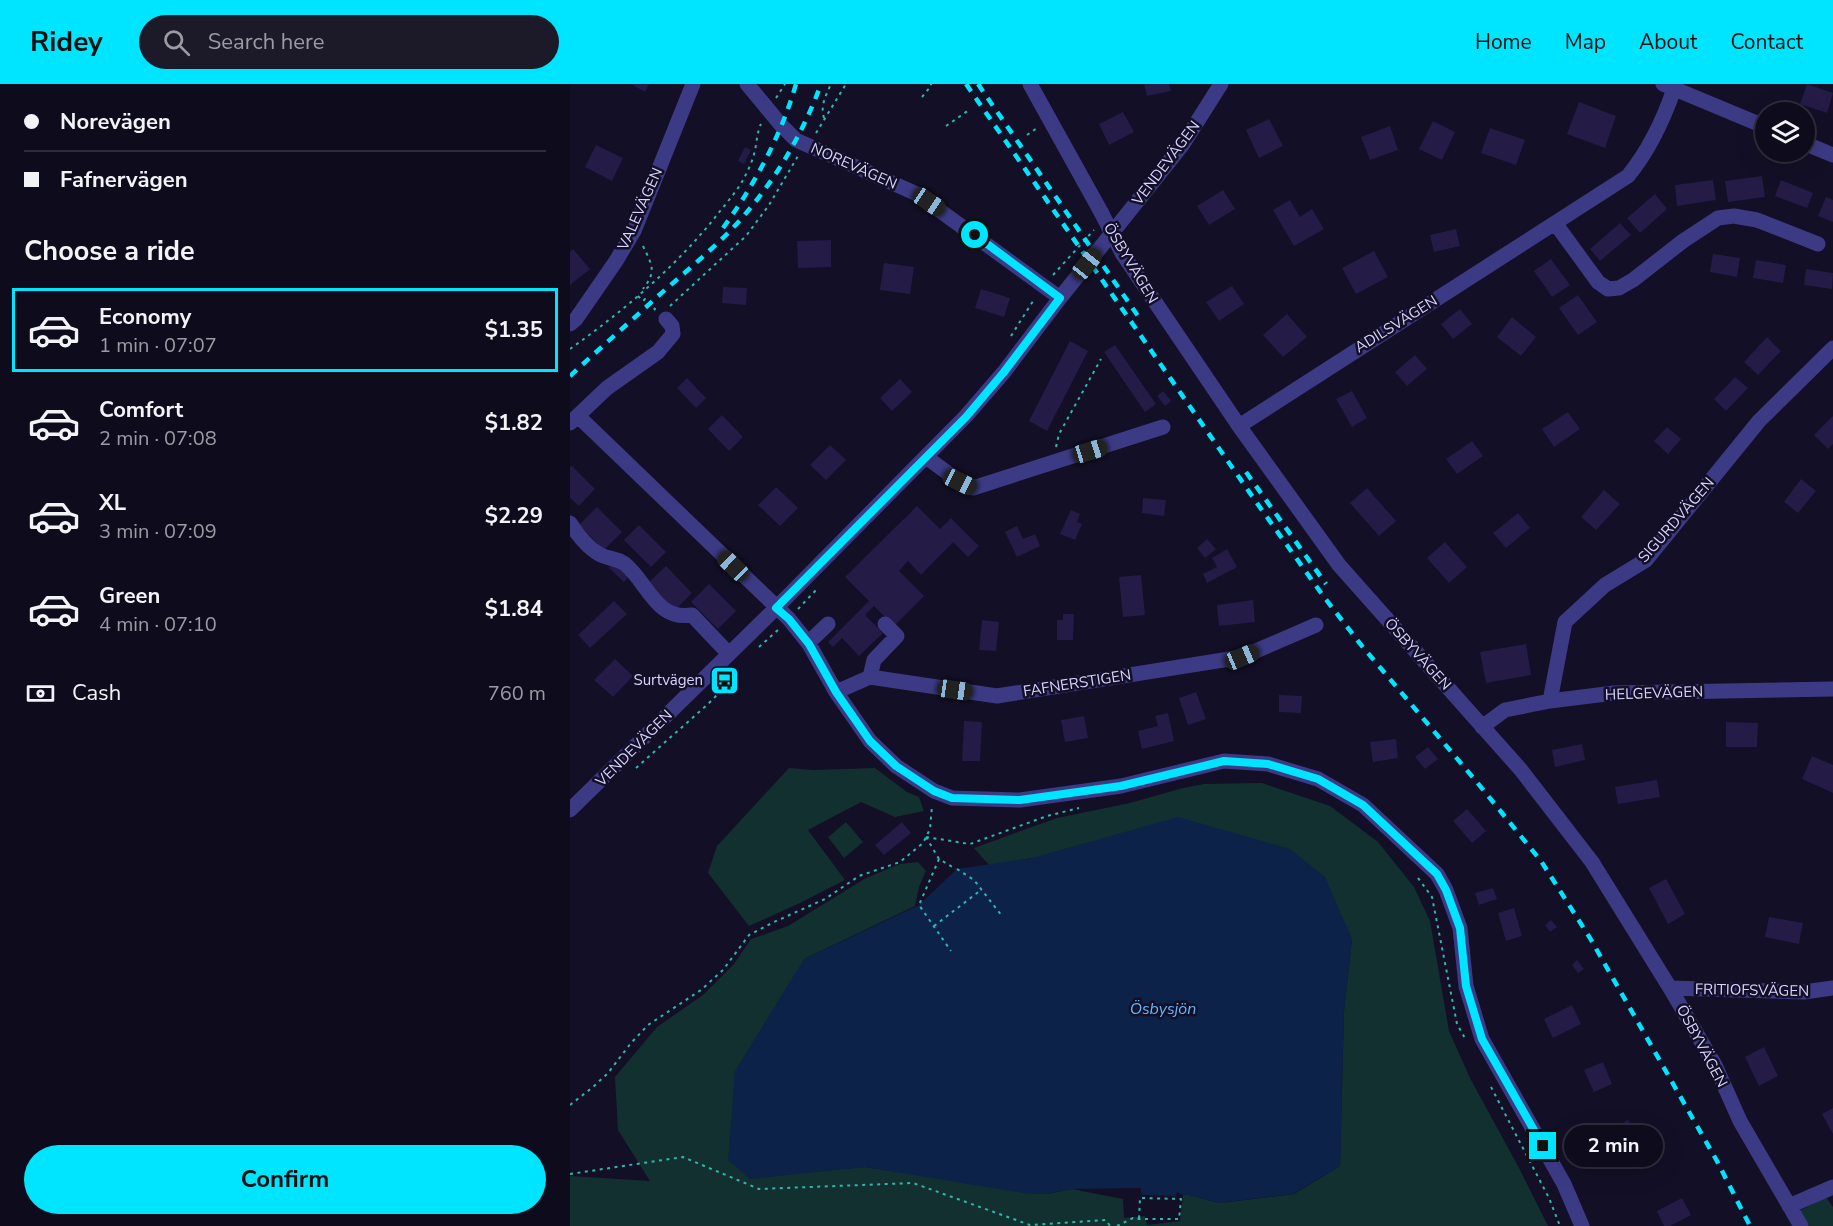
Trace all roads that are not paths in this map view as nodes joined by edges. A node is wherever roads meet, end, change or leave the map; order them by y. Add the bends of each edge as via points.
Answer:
1 (693, 84) edge
2 (747, 84) edge
3 (1030, 84) edge
4 (1219, 86) edge
5 (1669, 86) edge
6 (1755, 122) edge
7 (1815, 148) edge
8 (1833, 155) edge
9 (1555, 223) junction
10 (1818, 244) dead end
11 (1060, 298) junction
12 (668, 313) road end
13 (570, 324) edge
14 (1833, 348) edge
15 (574, 419) edge
16 (1239, 426) junction
17 (1163, 427) dead end
18 (926, 456) junction
19 (570, 523) edge
20 (776, 608) junction
21 (828, 624) dead end
22 (885, 624) dead end
23 (1316, 625) dead end
24 (808, 642) junction
25 (729, 654) junction
26 (870, 677) junction
27 (1833, 689) edge
28 (836, 692) junction
29 (1550, 701) junction
30 (1482, 727) junction
31 (570, 810) edge
32 (1670, 988) junction
33 (1833, 988) edge
34 (1833, 1187) edge
35 (1790, 1206) junction
36 (1582, 1226) edge
37 (1801, 1226) edge

1 - 13 street, VALEVÄGEN via 634,231
2 - 11 street, NOREVÄGEN via 804,150 917,194
3 - 16 street, ÖSBYVÄGEN, bridge via 1100,217
4 - 11 street, VENDEVÄGEN via 1183,144
5 - 6 street
5 - 9 street, ADILSVÄGEN via 1664,120 1628,176
7 - 8 street
9 - 10 street via 1598,282 1608,289 1633,280 1718,218 1756,220
9 - 16 street, ADILSVÄGEN
11 - 18 street, VENDEVÄGEN via 966,417
12 - 15 street via 673,334 658,352 607,388
14 - 29 street, SIGURDVÄGEN via 1759,421 1646,560 1605,585 1565,622
15 - 20 street
16 - 30 street, ÖSBYVÄGEN via 1339,565
17 - 18 street via 973,488
18 - 20 street, VENDEVÄGEN
19 - 25 street via 600,555 624,564 667,612 692,615
20 - 24 street
20 - 25 street, VENDEVÄGEN
21 - 24 street
22 - 26 street via 897,636 874,660
23 - 26 street, FAFNERSTIGEN via 1242,657 998,696
24 - 28 street
25 - 31 street, VENDEVÄGEN
26 - 28 street
27 - 29 street, HELGEVÄGEN via 1614,693
28 - 36 street via 870,741 896,766 952,798 1020,800 1121,786 1224,761 1268,764 1318,779 1363,805 1437,874 1446,890 1460,928 1466,986 1482,1039 1564,1184
29 - 30 street, HELGEVÄGEN via 1505,710
30 - 32 street, ÖSBYVÄGEN via 1521,770 1592,862
32 - 33 street, FRITIOFSVÄGEN via 1804,992
32 - 35 street, ÖSBYVÄGEN
34 - 35 street
35 - 37 street, ÖSBYVÄGEN

